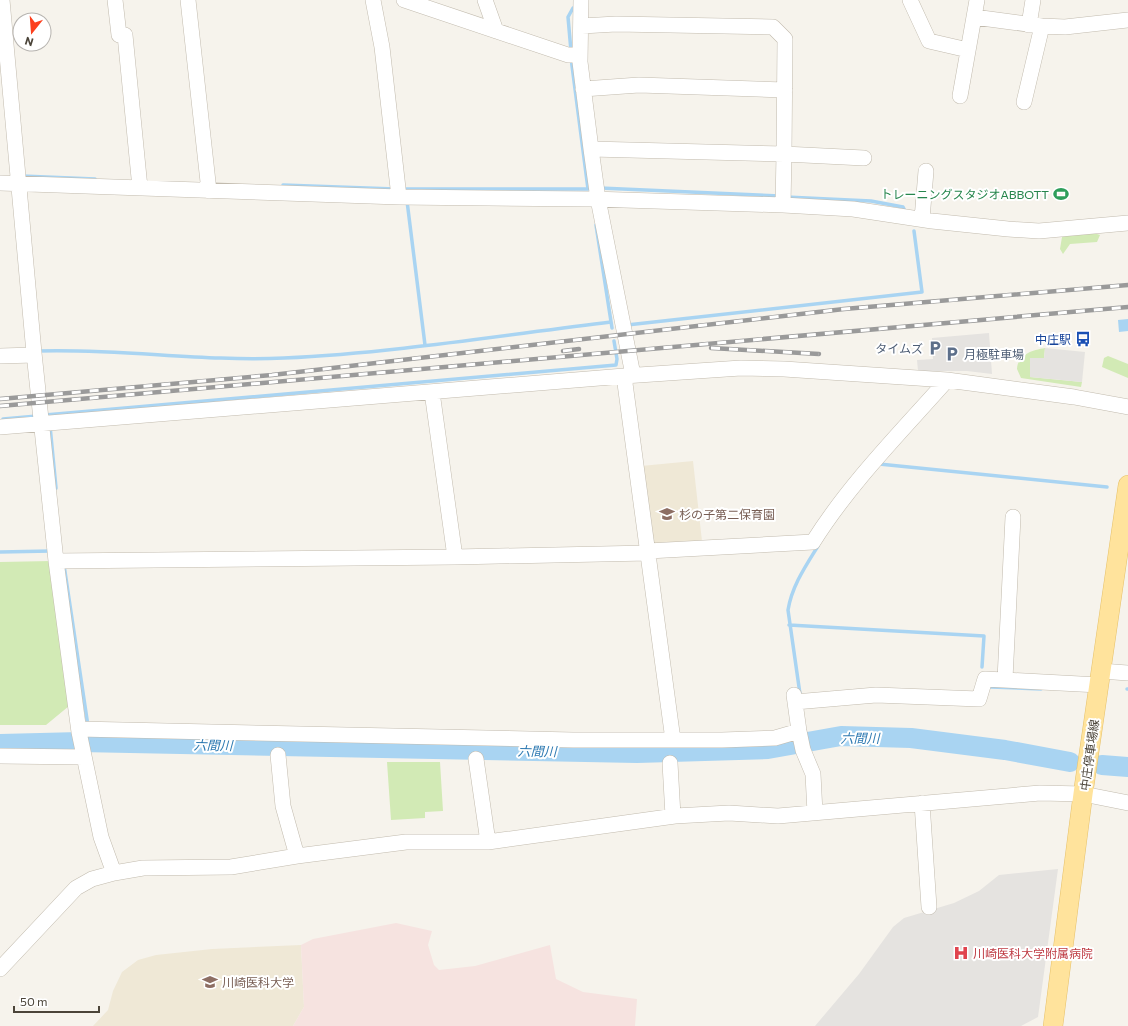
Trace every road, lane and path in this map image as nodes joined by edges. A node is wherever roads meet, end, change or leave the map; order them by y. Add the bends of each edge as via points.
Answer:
1 (2, 0) edge
2 (115, 0) edge
3 (188, 0) edge
4 (373, 0) edge
5 (404, 0) edge
6 (485, 0) edge
7 (581, 0) edge
8 (910, 0) edge
9 (977, 0) edge
10 (1033, 0) edge
11 (974, 17) junction
12 (1128, 20) edge
13 (582, 26) junction
14 (1036, 26) junction
15 (496, 31) junction
16 (968, 50) junction
17 (574, 55) junction
18 (583, 89) junction
19 (785, 90) junction
20 (960, 96) dead end
21 (1024, 102) dead end
22 (591, 148) junction
23 (784, 154) junction
24 (864, 158) dead end
25 (926, 171) dead end
26 (0, 183) edge
27 (19, 183) junction
28 (140, 183) junction
29 (208, 186) junction
30 (402, 193) junction
31 (594, 194) junction
32 (783, 199) junction
33 (922, 219) junction
34 (1128, 223) edge
35 (33, 351) junction
36 (0, 356) edge
37 (623, 376) junction
38 (947, 380) junction
39 (432, 392) junction
40 (1128, 407) edge
41 (44, 420) junction
42 (0, 426) edge
43 (1128, 485) edge
44 (1013, 517) dead end
45 (646, 551) junction
46 (454, 553) junction
47 (59, 557) junction
48 (1128, 672) edge
49 (1100, 678) junction
50 (1005, 679) junction
51 (84, 730) junction
52 (799, 733) junction
53 (670, 740) junction
54 (84, 755) junction
55 (278, 755) dead end
56 (0, 756) edge
57 (476, 759) dead end
58 (670, 763) dead end
59 (1083, 794) junction
60 (922, 803) junction
61 (1128, 803) edge
62 (815, 813) junction
63 (673, 816) junction
64 (488, 842) junction
65 (297, 856) junction
66 (114, 873) junction
67 (929, 907) dead end
68 (0, 969) edge
69 (1053, 1026) edge

1 - 27 street
2 - 28 street via 119,35 125,34
3 - 29 street
4 - 30 street
5 - 15 street
6 - 15 street
7 - 13 street
8 - 16 street via 929,41
9 - 11 street
10 - 14 street
11 - 14 street
11 - 16 street
12 - 14 street via 1065,27
13 - 17 street
13 - 19 street via 616,24 773,27 785,39
14 - 21 street
15 - 17 street
16 - 20 street
17 - 18 street
18 - 19 street via 639,85
18 - 22 street
19 - 23 street
22 - 23 street
22 - 31 street
23 - 24 street
23 - 32 street
25 - 33 street
26 - 27 street
27 - 28 street
27 - 35 street
28 - 29 street
29 - 30 street
30 - 31 street
31 - 32 street
31 - 37 street via 622,325
32 - 33 street
33 - 34 street via 1039,231
35 - 36 street
35 - 41 street
37 - 38 street via 741,368
37 - 39 street
37 - 45 street
38 - 40 street
38 - 45 street via 874,462 813,542
39 - 41 street
39 - 46 street
41 - 42 street
41 - 47 street
43 - 49 main road, 中庄停車場線
44 - 50 street
45 - 46 street
45 - 53 street
46 - 47 street
47 - 51 street
48 - 49 street
49 - 50 street
49 - 59 main road, 中庄停車場線
50 - 52 street via 985,679 979,699 876,695 798,700
51 - 53 street
51 - 54 street
52 - 53 street via 775,738
52 - 62 street via 813,774
54 - 56 street
54 - 66 street via 101,837
55 - 65 street via 283,806
57 - 64 street
58 - 63 street
59 - 60 street via 1040,792
59 - 61 street
59 - 69 main road, 中庄停車場線
60 - 62 street
60 - 67 street
62 - 63 street via 778,816 729,813
63 - 64 street
64 - 65 street via 406,842
65 - 66 street via 231,867 143,868
66 - 68 street via 92,879 76,888

